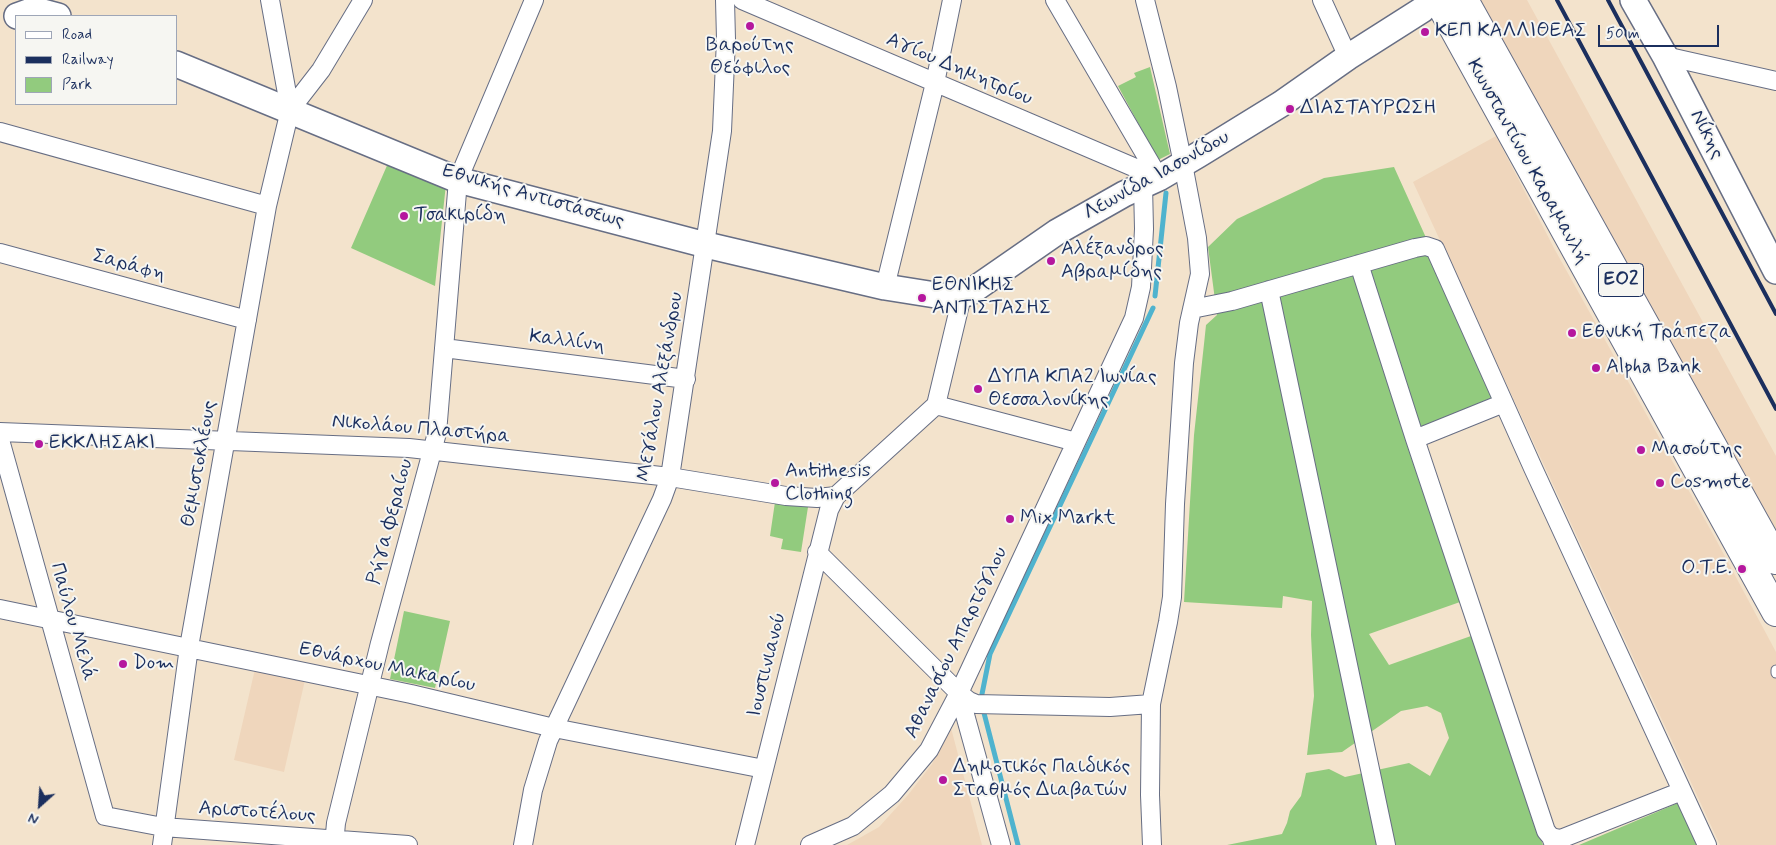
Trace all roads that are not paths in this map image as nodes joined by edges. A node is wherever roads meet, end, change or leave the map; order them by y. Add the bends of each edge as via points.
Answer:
1 (270, 0) edge
2 (362, 0) edge
3 (534, 0) edge
4 (725, 0) edge
5 (742, 0) edge
6 (952, 0) edge
7 (1055, 0) edge
8 (1145, 0) edge
9 (1322, 0) edge
10 (1432, 0) edge
11 (1438, 0) edge
12 (1464, 0) edge
13 (1633, 0) edge
14 (52, 8) edge
15 (19, 15) edge
16 (15, 16) edge
17 (0, 23) edge
18 (1665, 56) junction
19 (1348, 57) junction
20 (178, 65) edge
21 (1776, 81) edge
22 (935, 83) junction
23 (290, 110) junction
24 (0, 132) edge
25 (1183, 164) junction
26 (458, 180) junction
27 (1151, 182) junction
28 (267, 206) junction
29 (706, 245) junction
30 (1770, 245) edge
31 (0, 253) edge
32 (1358, 264) junction
33 (1776, 271) edge
34 (885, 287) junction
35 (1269, 290) junction
36 (962, 296) junction
37 (1192, 309) junction
38 (247, 320) junction
39 (444, 348) junction
40 (686, 379) junction
41 (1504, 404) junction
42 (936, 405) junction
43 (0, 432) edge
44 (226, 439) junction
45 (1415, 439) junction
46 (0, 440) edge
47 (1076, 442) junction
48 (433, 450) junction
49 (670, 477) junction
50 (836, 496) junction
51 (818, 552) junction
52 (1776, 560) edge
53 (0, 609) edge
54 (1776, 612) edge
55 (49, 620) junction
56 (189, 647) junction
57 (370, 685) junction
58 (960, 693) junction
59 (1151, 704) junction
60 (554, 728) junction
61 (764, 769) junction
62 (1682, 791) junction
63 (104, 816) joint
64 (163, 827) junction
65 (1553, 841) edge
66 (334, 842) edge
67 (162, 845) edge
68 (408, 845) edge
69 (523, 845) edge
70 (745, 845) edge
71 (810, 845) edge
72 (1001, 845) edge
73 (1152, 845) edge
74 (1386, 845) edge
75 (1707, 845) edge

1 - 23 street
2 - 23 street via 321,70
3 - 26 street, Ρήγα Φεραίου
4 - 29 street, Μεγάλου Αλεξάνδρου via 724,103
5 - 22 street, Αγίου Δημητρίου
6 - 22 street
7 - 27 street
8 - 25 street
9 - 19 street
10 - 19 main road, Λεωνίδα Ιασονίδου via 1422,10
11 - 54 main road, Κωνσταντίνου Καραμανλή / ΕΟ2
12 - 52 main road, Κωνσταντίνου Καραμανλή / ΕΟ2
13 - 18 main road, Νίκης
14 - 15 main road
16 - 17 main road
18 - 21 street
18 - 30 main road, Νίκης
19 - 25 main road, Λεωνίδα Ιασονίδου via 1281,104
20 - 23 main road, Εθνικής Αντιστάσεως
22 - 27 street, Αγίου Δημητρίου
22 - 34 street
23 - 26 main road, Εθνικής Αντιστάσεως
23 - 28 street, Θεμιστοκλέους
24 - 28 street
25 - 27 main road, Λεωνίδα Ιασονίδου
25 - 37 street via 1200,263 1200,280
26 - 29 main road, Εθνικής Αντιστάσεως
26 - 39 street, Ρήγα Φεραίου
27 - 36 main road, Λεωνίδα Ιασονίδου via 1057,232
27 - 47 street, Αθανασίου Απαρτόγλου via 1137,308
28 - 38 street, Θεμιστοκλέους
29 - 34 main road, Εθνικής Αντιστάσεως
29 - 40 street, Μεγάλου Αλεξάνδρου
30 - 33 main road, Νίκης
31 - 38 street, Σαράφη
32 - 35 street
32 - 41 street via 1414,248 1426,246 1435,249
32 - 45 street
34 - 36 main road, Εθνικής Αντιστάσεως via 948,297
35 - 37 street
35 - 74 street
36 - 42 street
37 - 59 street via 1181,393 1172,597
38 - 44 street, Θεμιστοκλέους
39 - 40 street, Καλλίνη
39 - 48 street, Ρήγα Φεραίου
40 - 49 street, Μεγάλου Αλεξάνδρου
41 - 45 street
41 - 62 street
42 - 47 street
42 - 50 street
43 - 44 street, Νικολάου Πλαστήρα
44 - 48 street, Νικολάου Πλαστήρα
44 - 56 street, Θεμιστοκλέους
45 - 65 street via 1546,831
46 - 55 street, Παύλου Μελά
47 - 58 street, Αθανασίου Απαρτόγλου
48 - 49 street, Νικολάου Πλαστήρα
48 - 57 street, Ρήγα Φεραίου
49 - 50 street, Νικολάου Πλαστήρα via 786,496
49 - 60 street, Μεγάλου Αλεξάνδρου
50 - 51 street, Ιουστινιανού
51 - 58 street
51 - 61 street, Ιουστινιανού
53 - 55 street, Εθνάρχου Μακαρίου
55 - 56 street, Εθνάρχου Μακαρίου
55 - 63 street, Παύλου Μελά
56 - 57 street, Εθνάρχου Μακαρίου
56 - 64 street, Θεμιστοκλέους
57 - 60 street, Εθνάρχου Μακαρίου
57 - 66 street, Ρήγα Φεραίου via 336,822
58 - 59 street via 976,704 1110,707
58 - 71 street, Αθανασίου Απαρτόγλου via 929,750 892,794 853,826
58 - 72 street
59 - 73 street
60 - 61 street, Εθνάρχου Μακαρίου
60 - 69 street, Μεγάλου Αλεξάνδρου via 538,772
61 - 70 street, Ιουστινιανού
62 - 65 street
62 - 75 street
63 - 64 street, Αριστοτέλους
64 - 66 street, Αριστοτέλους
64 - 67 street, Θεμιστοκλέους
66 - 68 street, Αριστοτέλους

